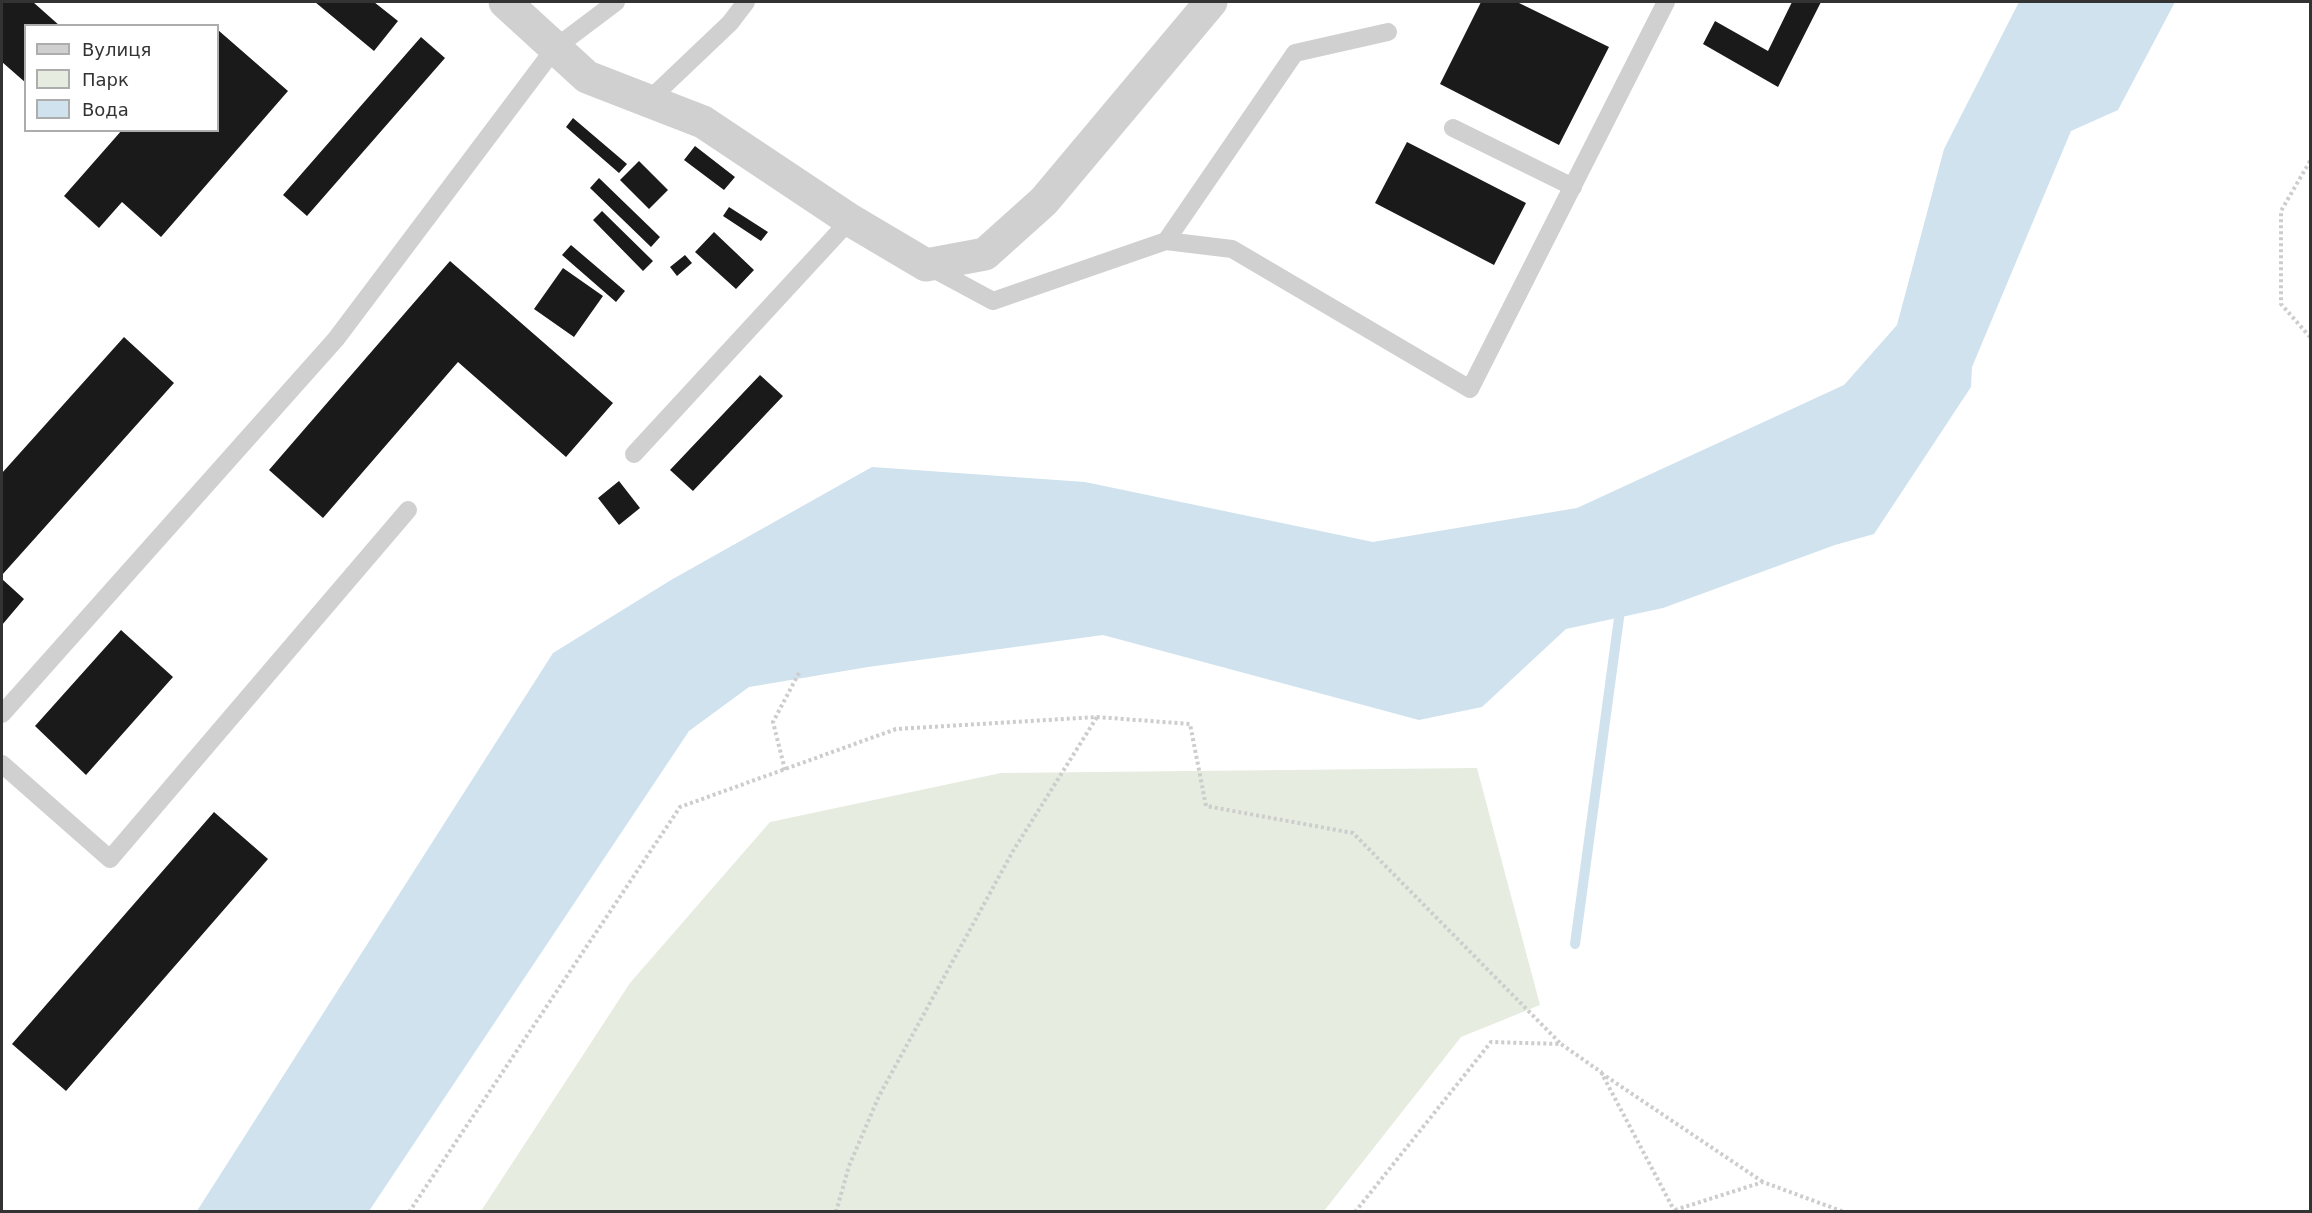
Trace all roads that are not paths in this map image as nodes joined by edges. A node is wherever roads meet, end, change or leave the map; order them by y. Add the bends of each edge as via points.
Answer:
1 (505, 2) edge
2 (616, 2) edge
3 (746, 2) edge
4 (1211, 2) edge
5 (1666, 2) edge
6 (1388, 32) dead end
7 (555, 48) junction
8 (648, 101) junction
9 (1453, 128) dead end
10 (1573, 188) junction
11 (849, 220) junction
12 (1166, 241) junction
13 (926, 265) junction
14 (634, 454) dead end
15 (408, 510) dead end
16 (2, 714) edge
17 (2, 764) edge

1 - 7 street
2 - 7 lane
3 - 8 lane via 730,23
4 - 13 street via 1044,201 985,254
5 - 10 lane
6 - 12 lane via 1295,53
7 - 8 street via 587,77
7 - 16 lane via 336,339
8 - 11 street via 703,122
9 - 10 lane
10 - 12 lane via 1470,390 1232,249
11 - 13 street
11 - 14 lane
12 - 13 lane via 993,302
15 - 17 lane via 110,859

